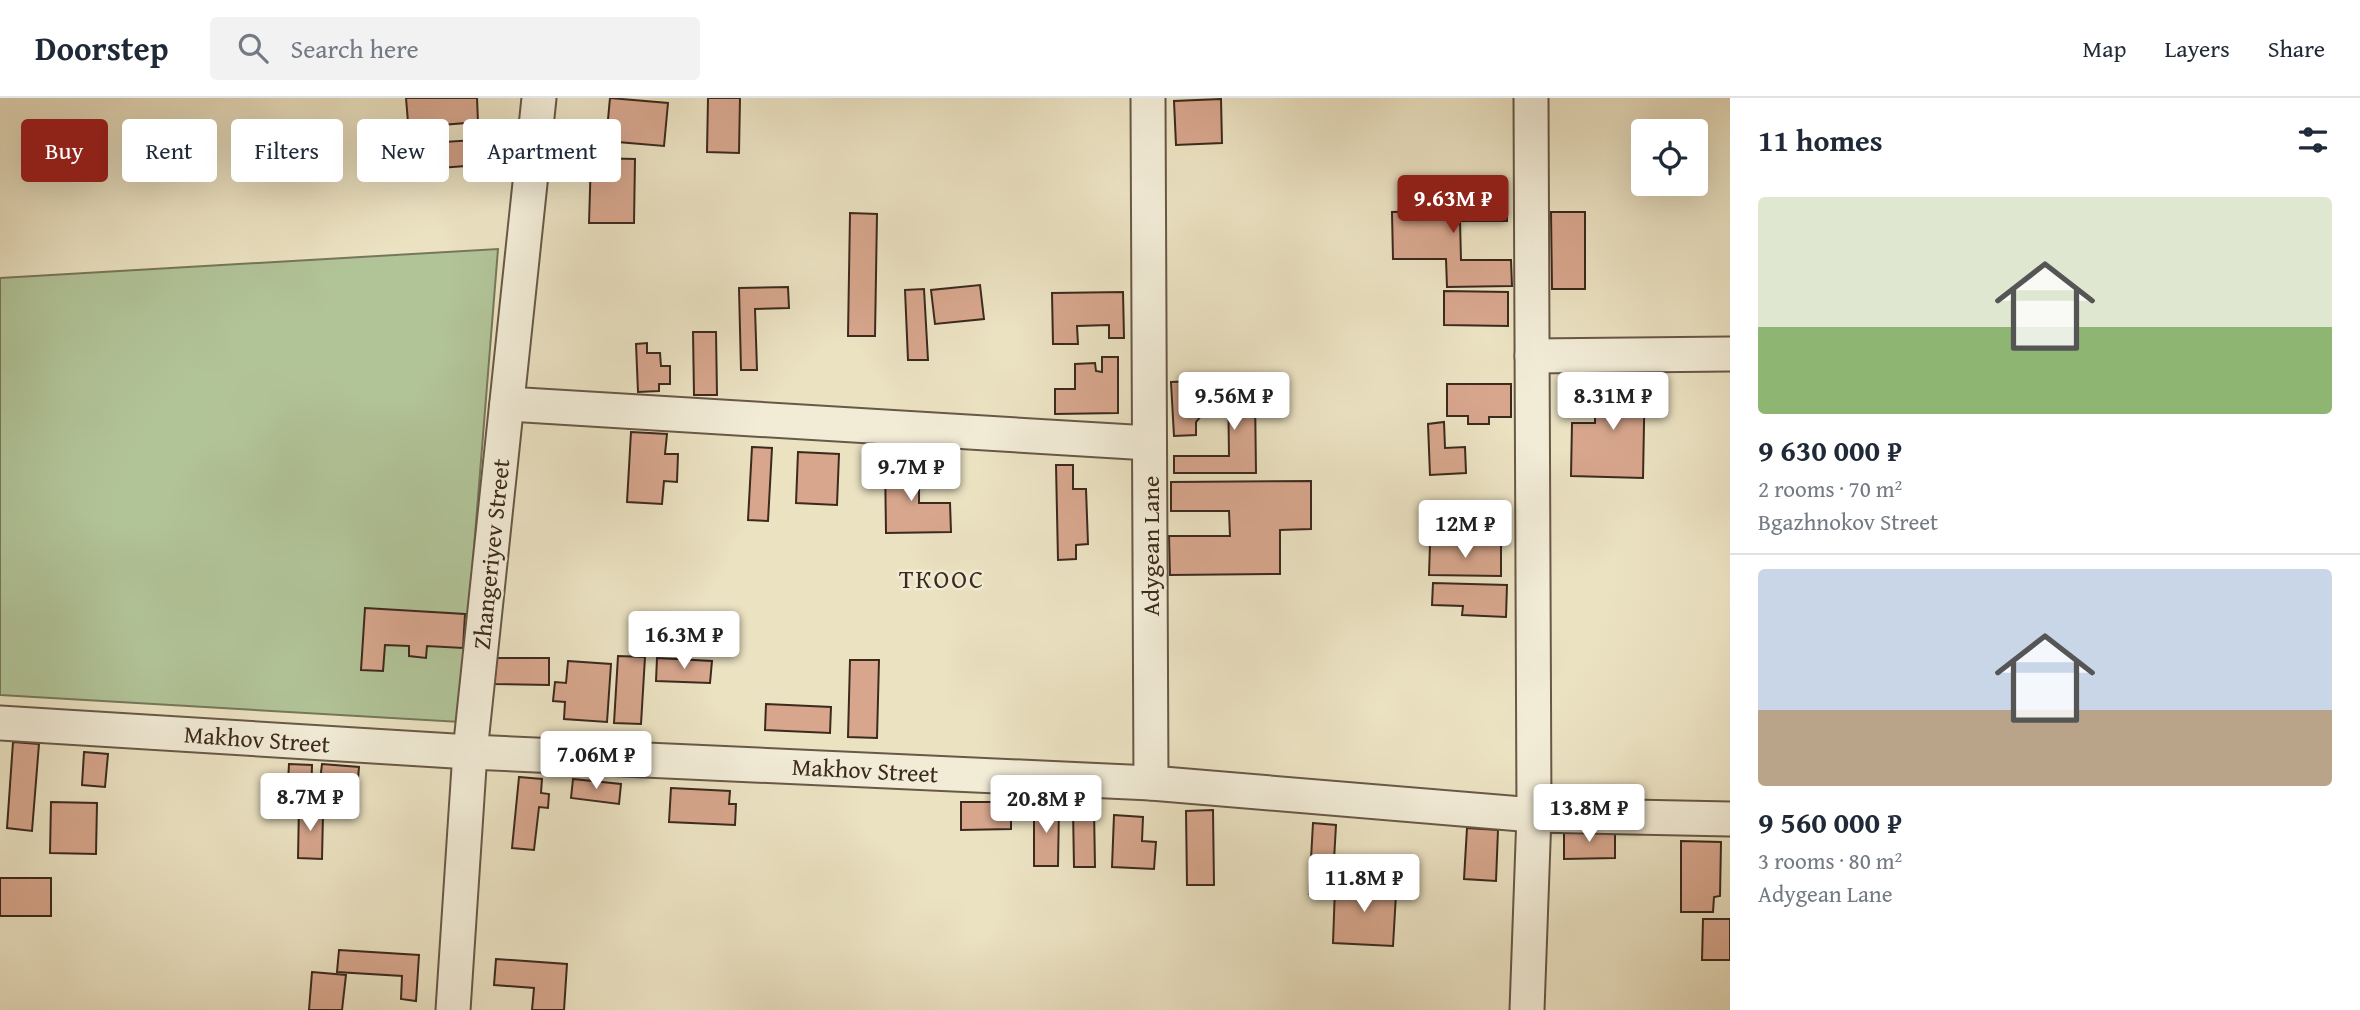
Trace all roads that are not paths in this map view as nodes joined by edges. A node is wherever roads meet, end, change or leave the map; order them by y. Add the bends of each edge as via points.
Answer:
1 (539, 98) edge
2 (1147, 98) edge
3 (1531, 98) edge
4 (1730, 355) edge
5 (1532, 356) junction
6 (507, 404) junction
7 (1149, 443) junction
8 (0, 723) edge
9 (470, 752) junction
10 (1151, 783) junction
11 (1534, 815) junction
12 (1730, 818) edge
13 (453, 1010) edge
14 (1527, 1010) edge

1 - 6 street, Zhangeriyev Street
2 - 7 street, Adygean Lane
3 - 5 street
4 - 5 street
5 - 11 street
6 - 7 street
6 - 9 street, Zhangeriyev Street
7 - 10 street, Adygean Lane
8 - 9 street, Makhov Street
9 - 10 street, Makhov Street
9 - 13 street, Zhangeriyev Street
10 - 11 street, Makhov Street
11 - 12 street, Makhov Street
11 - 14 street

